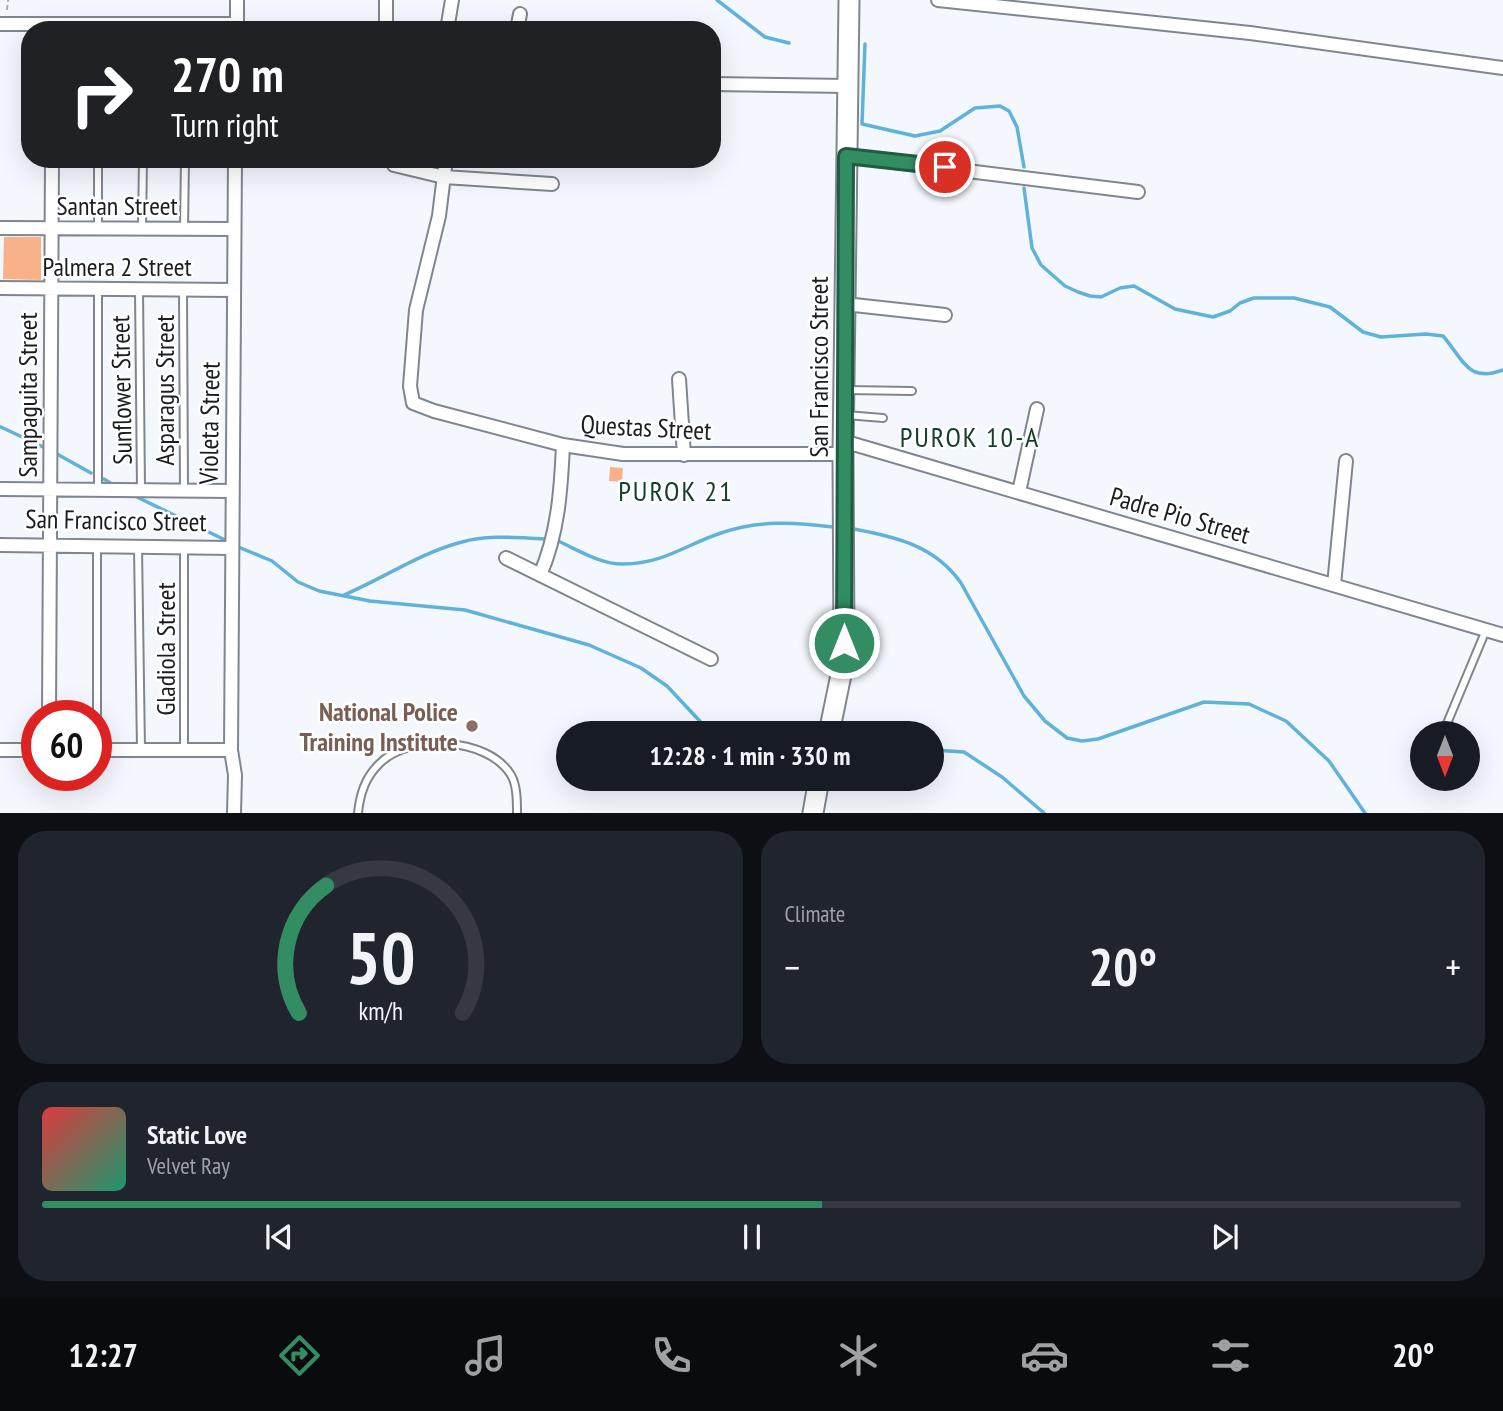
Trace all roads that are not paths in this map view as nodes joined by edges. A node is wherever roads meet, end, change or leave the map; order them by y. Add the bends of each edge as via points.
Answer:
1 (237, 0) edge
2 (386, 0) edge
3 (452, 0) edge
4 (849, 0) edge
5 (938, 0) edge
6 (520, 14) dead end
7 (237, 21) edge
8 (386, 21) edge
9 (448, 21) edge
10 (519, 21) edge
11 (0, 24) edge
12 (21, 25) edge
13 (1503, 68) edge
14 (721, 84) edge
15 (848, 86) junction
16 (846, 156) junction
17 (52, 168) edge
18 (98, 168) edge
19 (143, 168) edge
20 (185, 168) edge
21 (235, 168) edge
22 (406, 168) edge
23 (445, 168) edge
24 (444, 177) junction
25 (552, 184) dead end
26 (1138, 192) dead end
27 (51, 227) junction
28 (0, 228) edge
29 (98, 228) junction
30 (142, 228) junction
31 (184, 229) junction
32 (234, 229) junction
33 (0, 288) edge
34 (50, 288) junction
35 (98, 289) junction
36 (139, 289) junction
37 (183, 289) junction
38 (234, 290) junction
39 (845, 304) junction
40 (945, 314) dead end
41 (679, 379) dead end
42 (846, 390) junction
43 (912, 391) dead end
44 (1037, 409) dead end
45 (844, 414) junction
46 (883, 418) dead end
47 (564, 445) junction
48 (843, 448) junction
49 (684, 455) junction
50 (1346, 461) dead end
51 (0, 489) edge
52 (49, 490) junction
53 (98, 490) junction
54 (141, 490) junction
55 (184, 491) junction
56 (231, 491) junction
57 (1019, 492) junction
58 (0, 545) edge
59 (48, 546) junction
60 (97, 546) junction
61 (138, 547) junction
62 (184, 547) junction
63 (231, 548) junction
64 (506, 558) dead end
65 (540, 575) junction
66 (1334, 584) junction
67 (1486, 630) junction
68 (1503, 635) edge
69 (711, 659) dead end
70 (48, 700) edge
71 (97, 700) edge
72 (831, 721) edge
73 (1448, 721) edge
74 (0, 750) edge
75 (21, 750) edge
76 (112, 750) edge
77 (141, 750) junction
78 (184, 750) junction
79 (231, 750) junction
80 (817, 791) edge
81 (234, 813) edge
82 (358, 813) edge
83 (517, 813) edge
84 (813, 813) edge

1 - 7 street
2 - 8 street
3 - 9 street
4 - 15 main road, San Francisco Street
5 - 13 street via 1250,33
6 - 10 street
11 - 12 street
14 - 15 street
15 - 16 main road, San Francisco Street
16 - 26 street
16 - 39 main road, San Francisco Street
17 - 27 street, Sampaguita Street
18 - 29 lane
19 - 30 lane
20 - 31 lane
21 - 32 street, Violeta Street
22 - 24 street
23 - 24 street
24 - 25 street
24 - 47 street, Questas Street via 416,310 411,400 424,409
27 - 28 street, Santan Street
27 - 29 street, Santan Street
27 - 34 street, Sampaguita Street
29 - 30 street, Santan Street
30 - 31 street, Santan Street
31 - 32 street, Santan Street
32 - 38 street, Violeta Street
33 - 34 street, Palmera 2 Street
34 - 35 street, Palmera 2 Street
34 - 52 street, Sampaguita Street
35 - 36 street, Palmera 2 Street
35 - 53 lane
36 - 37 street, Palmera 2 Street
36 - 54 lane, Sunflower Street
37 - 38 street, Palmera 2 Street
37 - 55 lane, Asparagus Street
38 - 56 street, Violeta Street
39 - 40 street
39 - 42 main road, San Francisco Street
41 - 49 street
42 - 43 lane
42 - 45 main road, San Francisco Street
44 - 57 street
45 - 46 lane
45 - 48 main road, San Francisco Street
47 - 49 street, Questas Street via 623,454
47 - 65 street via 559,506
48 - 49 street, Questas Street
48 - 57 street, Padre Pio Street
48 - 72 main road, San Francisco Street via 844,643
50 - 66 street
51 - 52 street
52 - 53 street
52 - 59 street, Sampaguita Street
53 - 54 street
54 - 55 street
55 - 56 street
56 - 63 street, Violeta Street
57 - 66 street, Padre Pio Street
58 - 59 street, San Francisco Street
59 - 60 street, San Francisco Street
59 - 70 street, Sampaguita Street
60 - 61 street, San Francisco Street
60 - 71 lane
61 - 62 street, San Francisco Street
61 - 77 lane
62 - 63 street, San Francisco Street
62 - 78 lane, Gladiola Street
63 - 79 street, Violeta Street
64 - 65 street
65 - 69 street
66 - 67 street, Padre Pio Street
67 - 68 street, Padre Pio Street
67 - 73 lane
74 - 75 street
76 - 77 street
77 - 78 street
78 - 79 street
79 - 81 street, Violeta Street
80 - 84 main road
82 - 83 lane via 359,796 381,762 419,746 443,744 473,747 493,756 512,776

